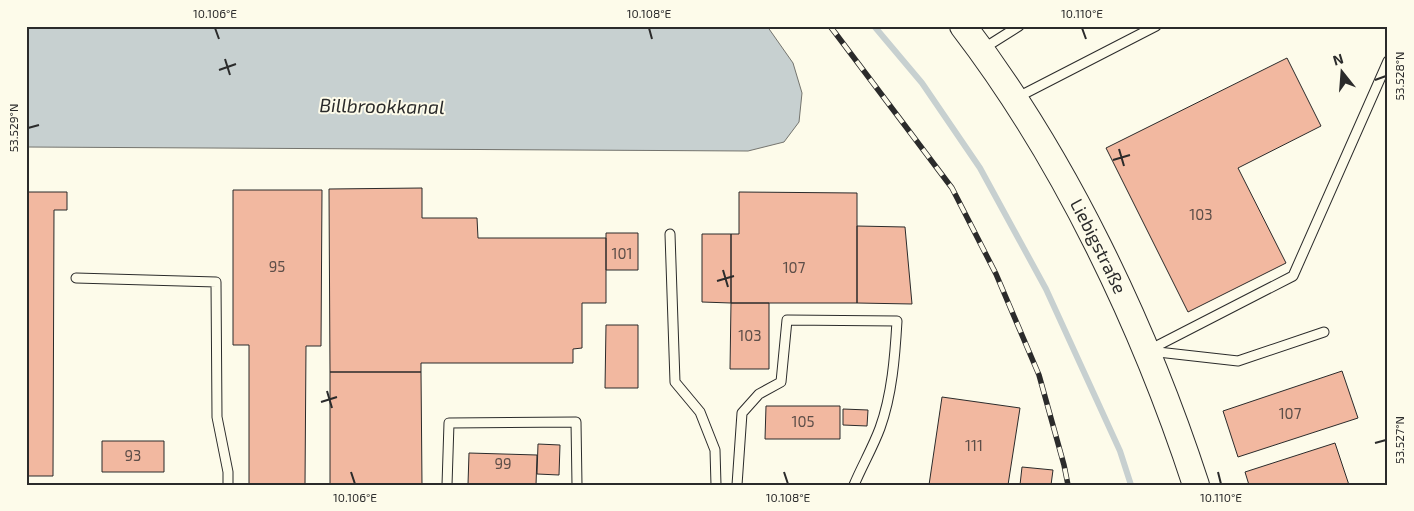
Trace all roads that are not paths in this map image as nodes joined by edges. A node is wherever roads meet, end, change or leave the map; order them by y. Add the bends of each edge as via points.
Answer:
1 (963, 26) edge
2 (1019, 26) edge
3 (1156, 26) edge
4 (981, 50) junction
5 (1388, 61) edge
6 (1014, 98) junction
7 (670, 234) dead end
8 (76, 278) dead end
9 (1324, 332) dead end
10 (1147, 351) junction
11 (228, 485) edge
12 (447, 485) edge
13 (577, 485) edge
14 (716, 485) edge
15 (736, 485) edge
16 (854, 485) edge
17 (1196, 485) edge

1 - 4 main road, Liebigstraße
2 - 4 lane
3 - 6 lane
4 - 6 main road, Liebigstraße
5 - 10 lane via 1293,276
6 - 10 main road, Liebigstraße via 1066,184
7 - 14 lane via 674,382 703,419 715,450
8 - 11 lane via 216,282 217,417
9 - 10 lane via 1238,361
10 - 17 main road, Liebigstraße
12 - 13 lane via 449,423 566,422 576,422
15 - 16 lane via 742,413 759,394 781,382 787,320 897,321 896,350 880,428

